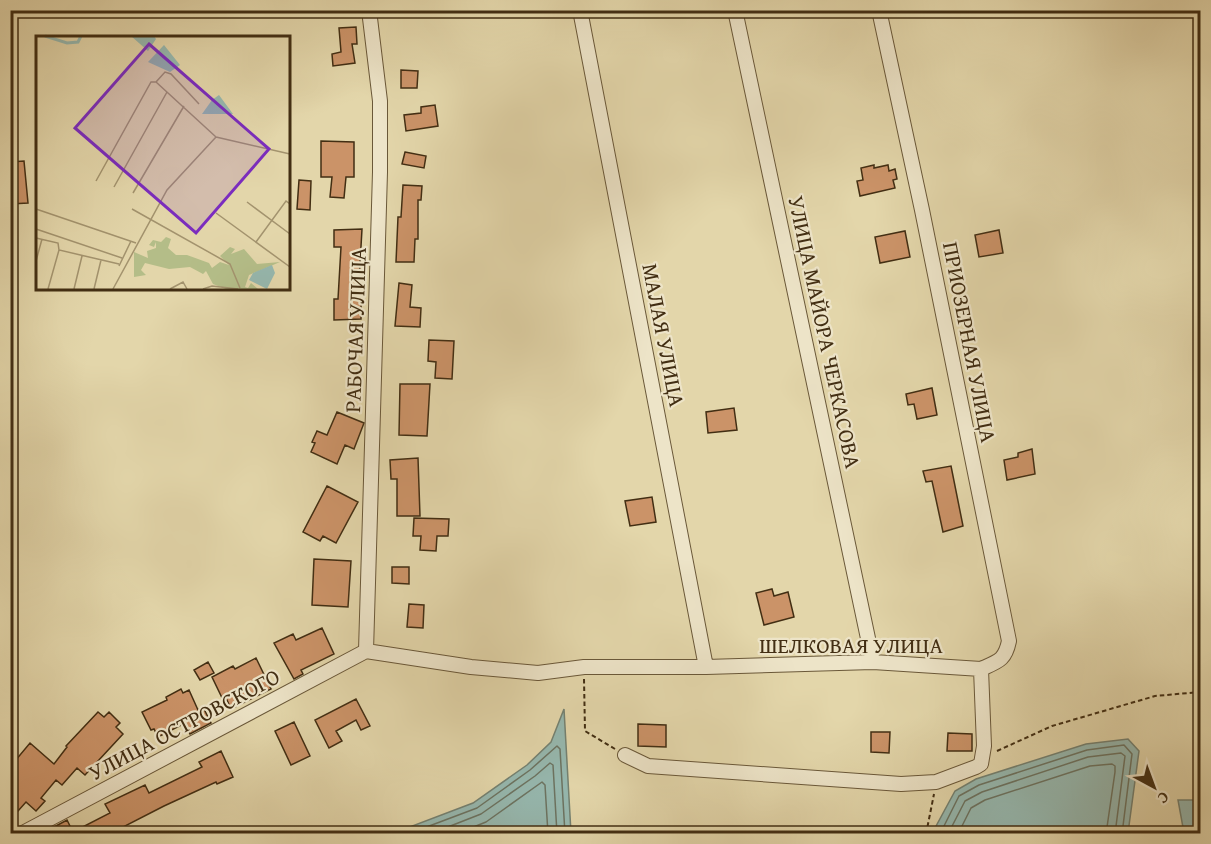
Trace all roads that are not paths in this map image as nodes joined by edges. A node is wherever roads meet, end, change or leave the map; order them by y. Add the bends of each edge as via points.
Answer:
1 (369, 10) edge
2 (580, 10) edge
3 (735, 10) edge
4 (879, 10) edge
5 (366, 651) junction
6 (873, 662) junction
7 (705, 667) junction
8 (981, 669) junction
9 (625, 755) road end
10 (21, 834) edge

1 - 5 street, РАБОЧАЯ УЛИЦА via 380,101 380,172
2 - 7 street, МАЛАЯ УЛИЦА
3 - 6 street, УЛИЦА МАЙОРА ЧЕРКАСОВА
4 - 8 street, ПРИОЗЕРНАЯ УЛИЦА via 1009,641 1007,653 1000,661
5 - 7 street, ШЕЛКОВАЯ УЛИЦА via 538,673 584,668
5 - 10 street, УЛИЦА ОСТРОВСКОГО
6 - 7 street, ШЕЛКОВАЯ УЛИЦА
6 - 8 street, ШЕЛКОВАЯ УЛИЦА
8 - 9 street via 981,764 936,782 901,784 648,766

